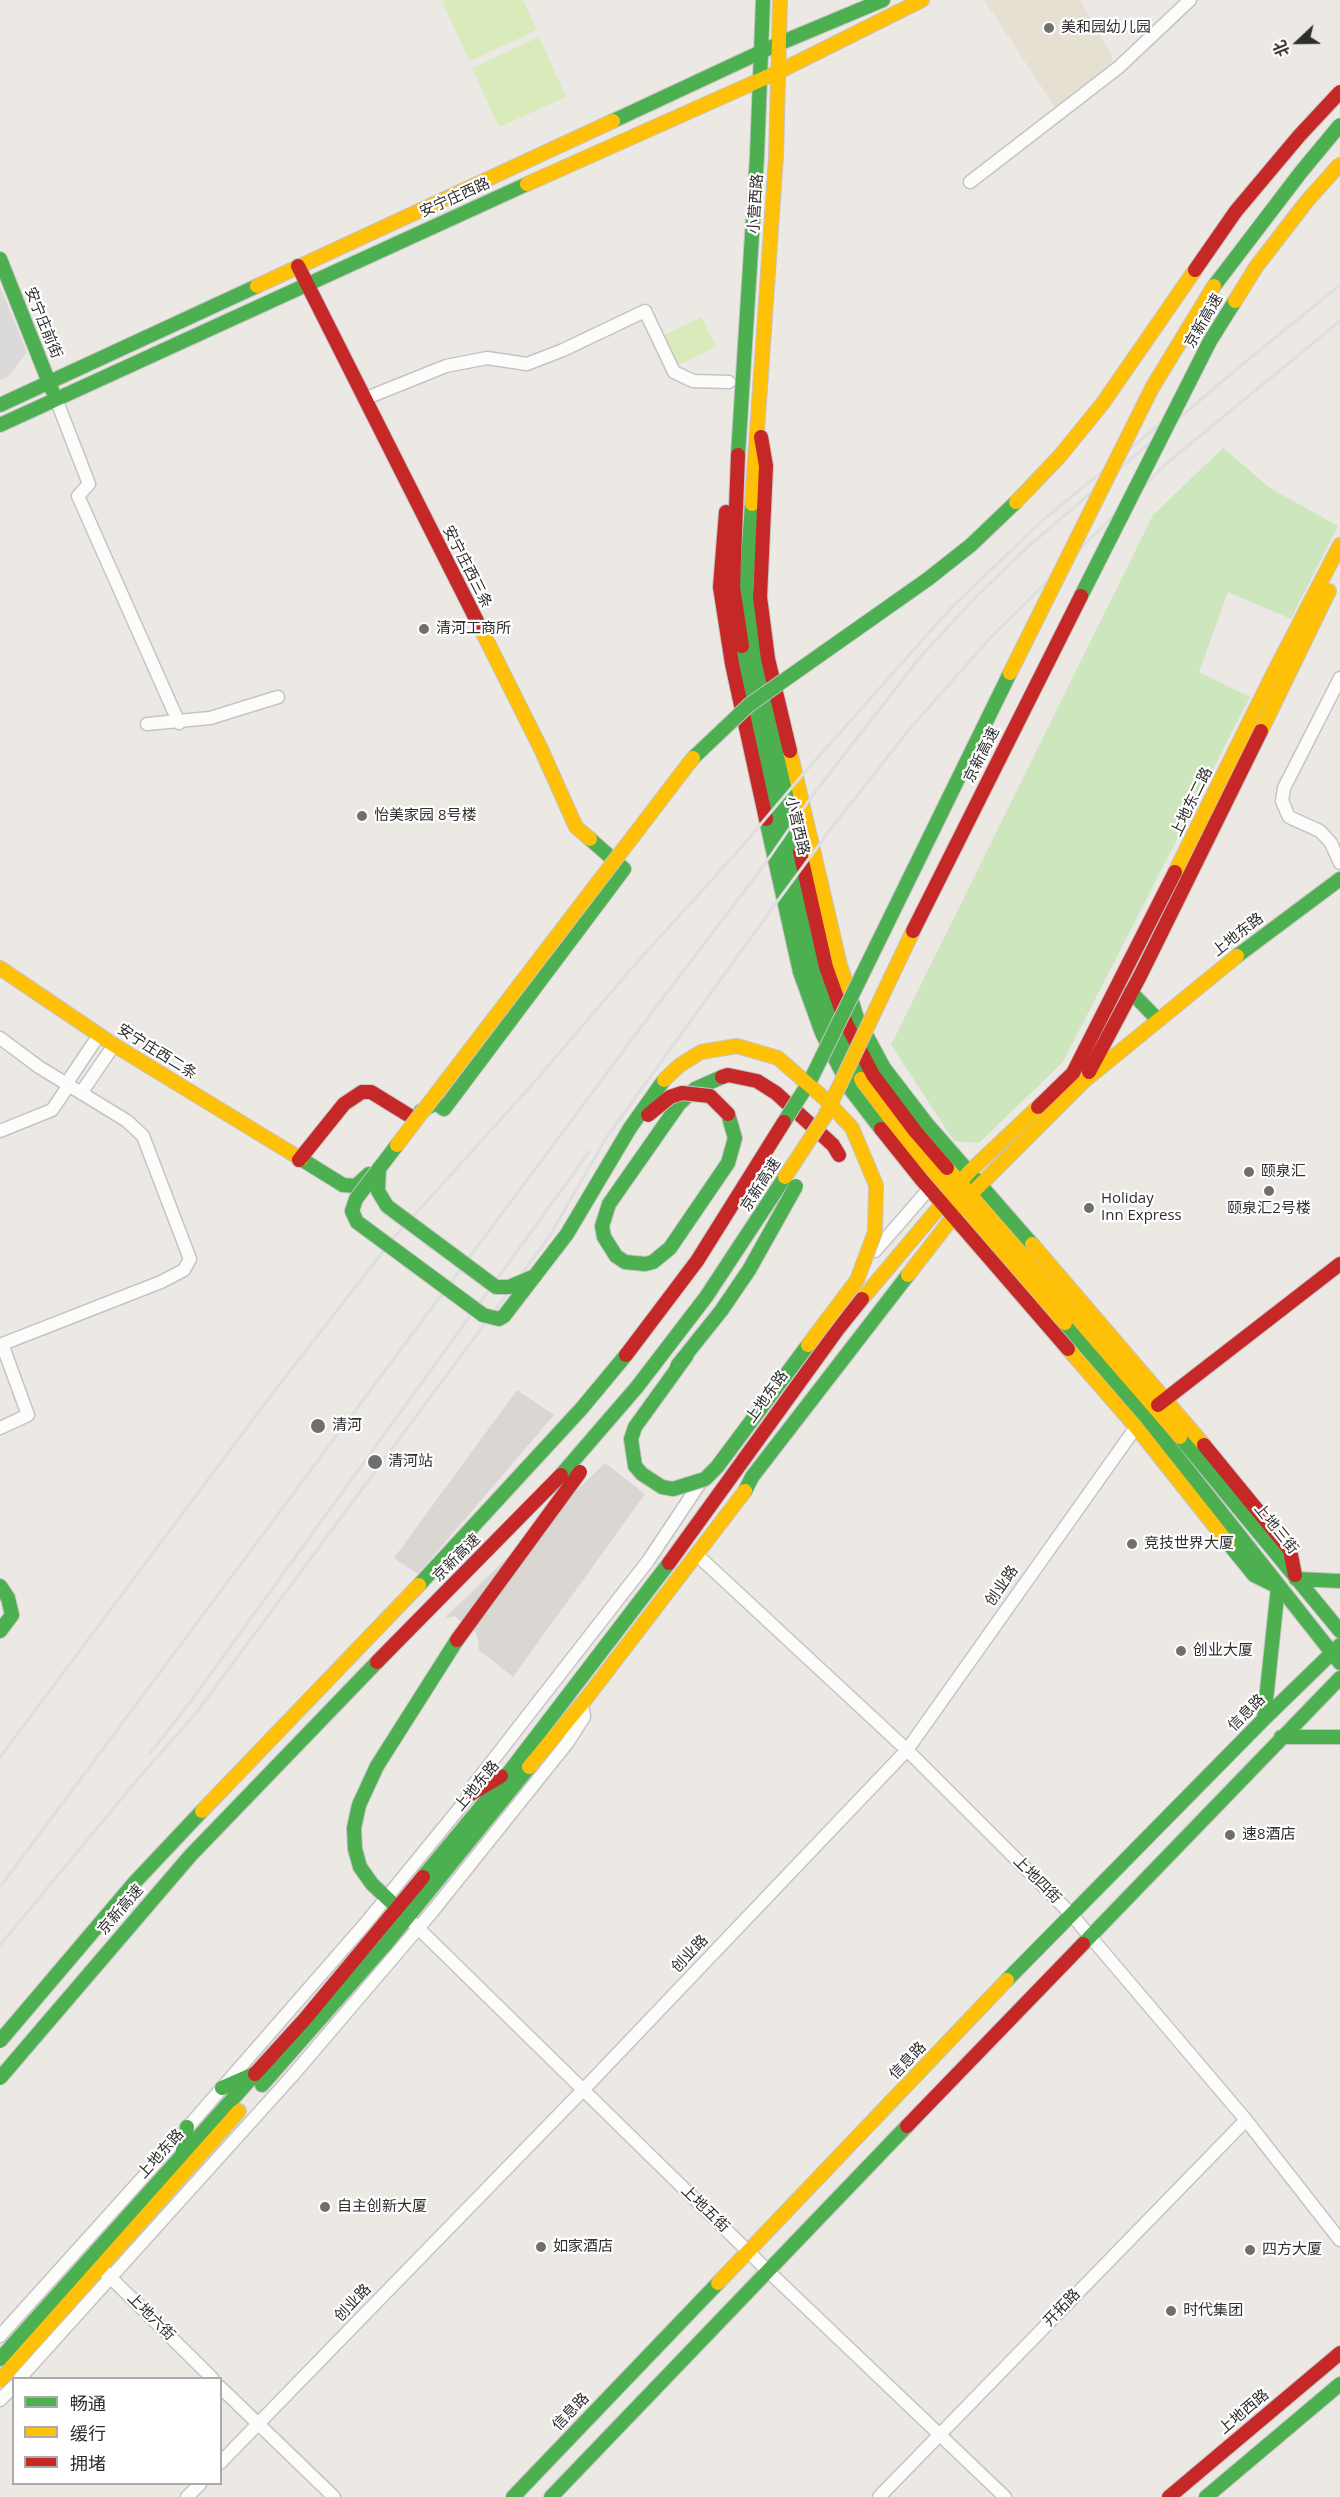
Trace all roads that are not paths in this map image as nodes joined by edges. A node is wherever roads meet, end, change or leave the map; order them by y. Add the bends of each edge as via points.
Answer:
1 (763, 0) edge
2 (780, 0) edge
3 (884, 0) edge
4 (922, 0) edge
5 (1190, 0) edge
6 (778, 44) junction
7 (761, 52) junction
8 (778, 72) junction
9 (760, 80) junction
10 (1340, 92) edge
11 (1340, 125) edge
12 (1340, 164) edge
13 (970, 182) dead end
14 (0, 259) edge
15 (298, 266) junction
16 (306, 285) junction
17 (48, 381) junction
18 (729, 382) dead end
19 (56, 399) junction
20 (364, 399) junction
21 (0, 405) edge
22 (740, 409) junction
23 (757, 410) junction
24 (0, 425) edge
25 (1340, 545) edge
26 (1340, 569) edge
27 (1340, 678) edge
28 (278, 697) dead end
29 (179, 723) junction
30 (147, 724) dead end
31 (1340, 863) edge
32 (1340, 879) edge
33 (0, 968) edge
34 (1131, 992) junction
35 (1158, 1020) junction
36 (99, 1035) junction
37 (0, 1038) edge
38 (114, 1045) junction
39 (1079, 1077) junction
40 (68, 1084) junction
41 (81, 1093) junction
42 (410, 1116) junction
43 (825, 1116) junction
44 (0, 1131) edge
45 (839, 1155) dead end
46 (299, 1160) junction
47 (612, 1161) junction
48 (379, 1168) junction
49 (969, 1172) junction
50 (929, 1189) junction
51 (950, 1193) junction
52 (966, 1201) junction
53 (1340, 1264) edge
54 (536, 1275) junction
55 (1, 1344) edge
56 (687, 1355) junction
57 (1156, 1408) junction
58 (1136, 1427) junction
59 (0, 1428) edge
60 (696, 1554) junction
61 (1296, 1579) junction
62 (1340, 1581) edge
63 (0, 1586) edge
64 (1278, 1587) junction
65 (1340, 1631) edge
66 (0, 1632) edge
67 (1337, 1654) edge
68 (1340, 1678) edge
69 (582, 1704) junction
70 (1264, 1719) junction
71 (1281, 1737) junction
72 (1340, 1737) edge
73 (906, 1750) junction
74 (512, 1769) junction
75 (471, 1794) junction
76 (386, 1897) junction
77 (402, 1912) junction
78 (1071, 1914) junction
79 (418, 1928) junction
80 (1091, 1936) junction
81 (0, 2041) edge
82 (258, 2073) junction
83 (0, 2078) edge
84 (222, 2088) junction
85 (583, 2090) junction
86 (1246, 2120) junction
87 (188, 2127) junction
88 (181, 2157) junction
89 (1340, 2240) edge
90 (748, 2251) junction
91 (90, 2256) junction
92 (101, 2267) junction
93 (768, 2271) junction
94 (68, 2272) junction
95 (111, 2278) junction
96 (90, 2291) junction
97 (0, 2336) edge
98 (1340, 2353) edge
99 (0, 2359) edge
100 (22, 2377) edge
101 (210, 2377) edge
102 (0, 2380) edge
103 (1340, 2384) edge
104 (12, 2388) edge
105 (222, 2390) edge
106 (0, 2400) edge
107 (258, 2425) junction
108 (939, 2434) junction
109 (222, 2461) edge
110 (199, 2485) edge
111 (187, 2497) edge
112 (334, 2497) edge
113 (513, 2497) edge
114 (551, 2497) edge
115 (879, 2497) edge
116 (1005, 2497) edge
117 (1169, 2497) edge
118 (1206, 2497) edge

1 - 7 main road, 小营西路
2 - 6 main road, 小营西路
3 - 6 main road, 安宁庄西路
4 - 8 main road, 安宁庄西路
5 - 13 street via 1119,67
6 - 7 main road, 安宁庄西路
6 - 8 main road, 小营西路
7 - 9 main road, 小营西路
7 - 15 main road, 安宁庄西路
8 - 9 main road, 安宁庄西路
8 - 23 main road, 小营西路 via 776,157
9 - 16 main road, 安宁庄西路
9 - 22 main road, 小营西路
10 - 48 main road, bridge via 1236,211 1103,403 1030,488 971,545 928,579 749,705 683,769
11 - 81 main road, 京新高速, bridge via 1212,289 1152,388 810,1081 697,1261 582,1408 473,1528 178,1834
12 - 43 main road, 京新高速, bridge via 1256,267 1210,341 940,875
14 - 17 main road, 安宁庄前街
15 - 16 main road, 安宁庄西三条
15 - 17 main road, 安宁庄西路
16 - 19 main road, 安宁庄西路
16 - 20 main road, 安宁庄西三条
17 - 19 main road, 安宁庄前街
17 - 21 main road, 安宁庄西路
18 - 20 street via 693,381 674,372 645,311 527,364 487,358 446,366
19 - 24 main road, 安宁庄西路
19 - 29 street via 89,484 78,496
20 - 42 main road, 安宁庄西三条 via 541,749 576,827 624,869 444,1109 436,1103
22 - 50 main road, 小营西路 via 728,481 720,587 732,664 801,972 822,1033 851,1090
22 - 51 main road, 小营西路 via 734,587 744,663 813,970 834,1028 863,1082
23 - 49 main road, 小营西路 via 766,466 760,597 768,659 840,965 857,1018 884,1068
23 - 51 main road, 小营西路 via 746,588 756,663 826,967 846,1023 873,1075 915,1131
25 - 39 main road, 上地东二路 via 1117,990
26 - 34 main road, 上地东二路
27 - 31 street via 1284,788 1282,801 1289,817 1320,831
28 - 29 street via 210,718
29 - 30 street
32 - 35 main road, 上地东路
33 - 36 main road, 安宁庄西二条
34 - 35 main road
34 - 39 main road, 上地东二路
35 - 39 main road, 上地东路
36 - 38 main road, 安宁庄西二条
36 - 40 street
37 - 40 street
38 - 41 street
38 - 46 main road, 安宁庄西二条
39 - 49 main road, 上地东路
39 - 52 main road
40 - 41 street
40 - 44 street via 52,1110
41 - 55 street via 127,1121 143,1136 181,1232 189,1264 160,1282
42 - 46 main road via 371,1092 362,1092 344,1104
42 - 46 main road, 安宁庄西二条 via 356,1186 343,1185
43 - 56 main road, bridge via 792,1195 755,1260
43 - 83 main road, 京新高速, bridge via 706,1297 575,1461 261,1780
45 - 47 main road, bridge via 776,1093 757,1081 728,1075 695,1089 679,1104 609,1204 602,1226 609,1249 616,1256 625,1262 645,1264 670,1248 728,1163 735,1138 728,1114 710,1096 682,1093 670,1097 635,1129
47 - 54 main road, bridge via 567,1234
47 - 56 main road, bridge via 660,1085 680,1065 701,1052 737,1046 778,1058 825,1099 852,1128 876,1185 874,1232 857,1280 717,1467 705,1479 673,1489 662,1487 635,1466 631,1439 635,1427
48 - 54 main road, bridge via 378,1191 387,1206 496,1287 509,1287
48 - 54 main road, bridge via 356,1198 352,1210 357,1222 483,1315 504,1317
49 - 51 main road, 上地东路
49 - 52 main road, 小营西路
50 - 51 main road, 小营西路
50 - 75 street via 827,1311 678,1513 648,1561 472,1787
51 - 52 main road, 小营西路
51 - 52 main road
51 - 74 main road, 上地东路 via 838,1329 666,1567
52 - 57 main road, 上地三街
52 - 57 main road, 上地三街
52 - 58 main road, 上地三街
52 - 60 main road, 上地东路
53 - 57 main road
55 - 59 street via 28,1416
56 - 76 main road, bridge via 584,1467 457,1640 377,1766 359,1805 355,1849 360,1867
57 - 58 main road
57 - 61 main road, 上地三街 via 1290,1550
57 - 64 main road, 上地三街
58 - 64 main road, 上地三街 via 1254,1575
58 - 73 street, 创业路
60 - 69 main road, 上地东路
60 - 73 street, 上地四街
61 - 62 main road
61 - 65 main road
63 - 66 main road via 12,1615
64 - 67 main road, 上地三街
64 - 70 main road
67 - 70 main road, 信息路
68 - 71 main road
69 - 77 main road, 上地东路
69 - 79 street via 584,1717 568,1742
70 - 78 main road, 信息路
71 - 72 main road
71 - 80 main road
73 - 78 street, 上地四街
73 - 85 street, 创业路
74 - 75 main road
74 - 77 main road, 上地东路
75 - 76 street
76 - 77 main road
76 - 84 street
77 - 79 street, 上地五街
77 - 82 main road, 上地东路
77 - 92 main road, 上地东路 via 386,1946
78 - 80 street, 上地四街
78 - 90 main road, 信息路
79 - 85 street, 上地五街
79 - 95 street
80 - 86 street, 上地四街
80 - 93 main road
82 - 84 main road
82 - 88 main road, 上地东路
84 - 87 street
85 - 90 street, 上地五街
85 - 107 street, 创业路
86 - 89 street, 上地四街
86 - 108 street, 开拓路
87 - 88 main road
87 - 94 street
88 - 91 main road, 上地东路
90 - 93 street, 上地五街
90 - 113 main road, 信息路
91 - 92 street, 上地六街
91 - 94 main road, 上地东路
92 - 95 street, 上地六街
92 - 96 main road, 上地东路
93 - 108 street, 上地五街
93 - 114 main road
94 - 96 street
94 - 97 street
94 - 99 main road, 上地东路
95 - 96 street
95 - 101 street, 上地六街
96 - 100 street
96 - 102 main road, 上地东路
98 - 117 main road, 上地西路
103 - 118 main road
104 - 106 street
105 - 107 street
107 - 109 street, 创业路
107 - 112 street
108 - 115 street, 开拓路
108 - 116 street, 上地五街
110 - 111 street

